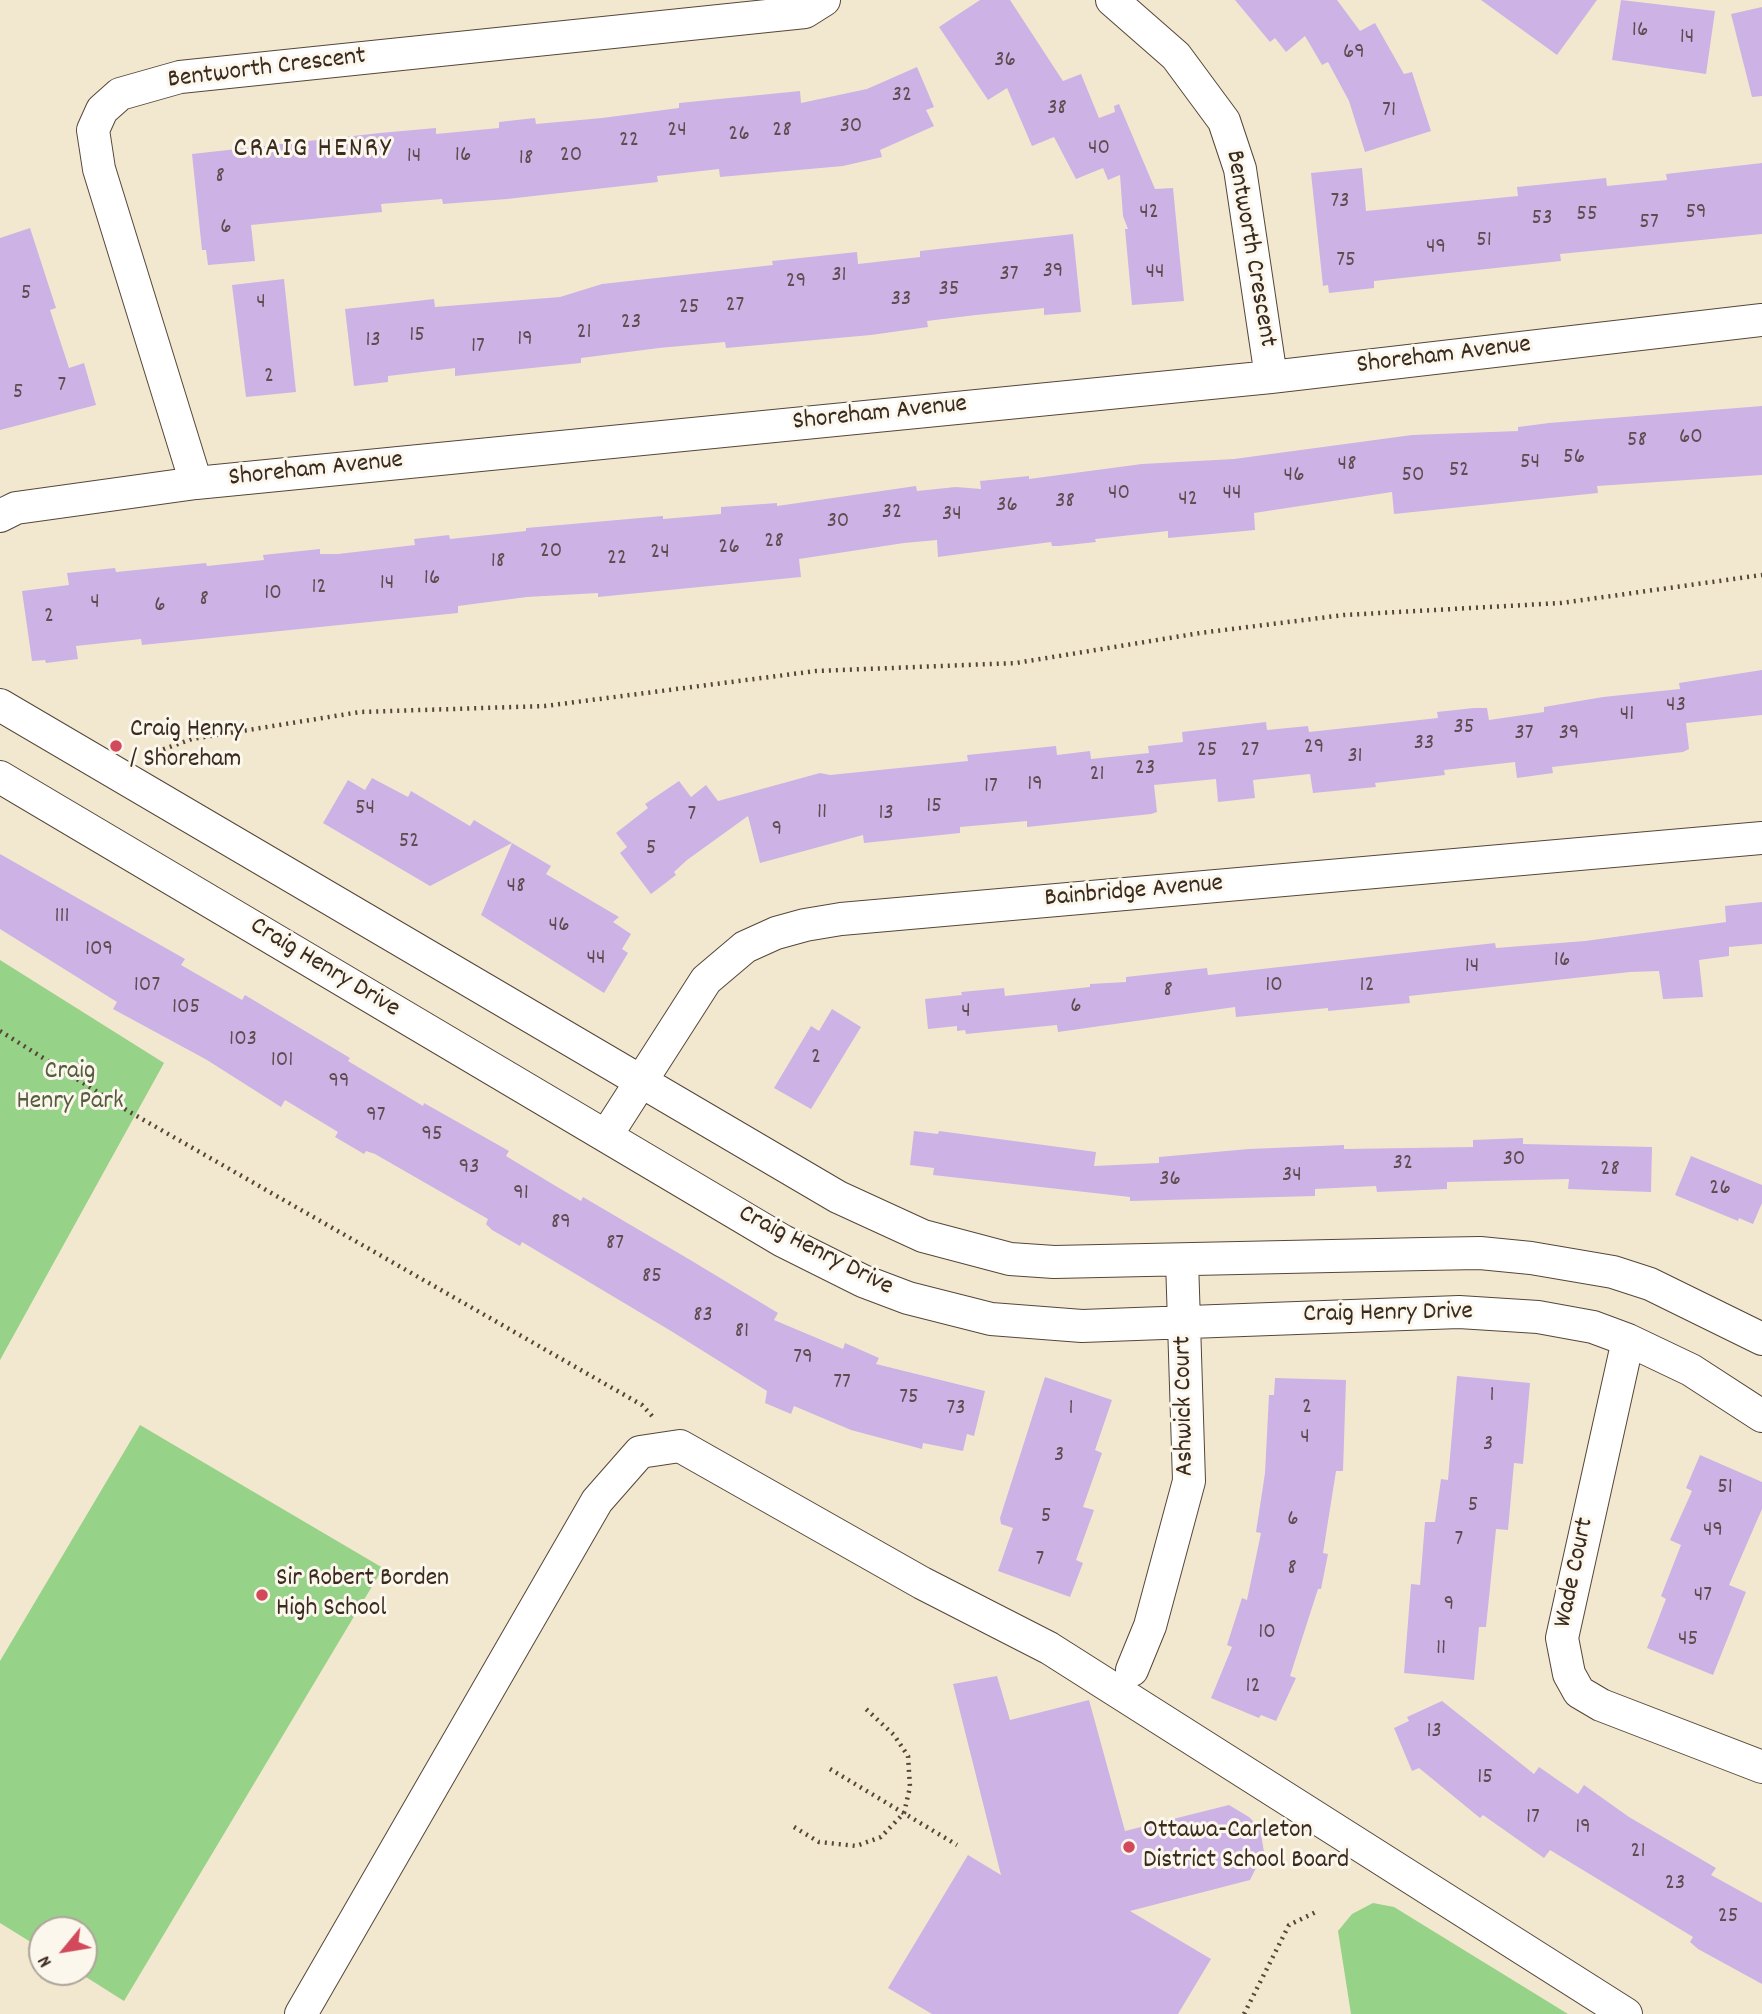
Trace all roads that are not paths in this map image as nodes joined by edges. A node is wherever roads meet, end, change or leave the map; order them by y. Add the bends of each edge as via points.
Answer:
1 (824, 0) edge
2 (1112, 0) edge
3 (1762, 320) edge
4 (1271, 377) junction
5 (196, 483) junction
6 (0, 516) edge
7 (0, 705) edge
8 (0, 777) edge
9 (1762, 838) edge
10 (640, 1082) junction
11 (606, 1136) junction
12 (1182, 1260) junction
13 (1184, 1320) junction
14 (1762, 1339) edge
15 (1628, 1340) junction
16 (1762, 1416) edge
17 (1132, 1670) dead end
18 (1762, 1767) edge
19 (301, 2014) edge
20 (1626, 2014) edge

1 - 5 street, Bentworth Crescent via 805,12 180,77 120,94 102,110 93,130 99,169
2 - 4 street, Bentworth Crescent via 1176,56 1224,121 1240,169
3 - 4 street, Shoreham Avenue
4 - 5 street, Shoreham Avenue
5 - 6 street, Shoreham Avenue via 16,508
7 - 10 street
8 - 11 street, Craig Henry Drive
9 - 10 street, Bainbridge Avenue via 805,925 776,933 726,961 695,997
10 - 11 street, Bainbridge Avenue
10 - 12 street via 838,1197 923,1236 1010,1259
11 - 13 street, Craig Henry Drive via 783,1241 863,1281 929,1304 990,1319 1036,1324
12 - 13 street, Ashwick Court
12 - 14 street via 1424,1254 1531,1258 1613,1272 1650,1284
13 - 15 street, Craig Henry Drive via 1503,1313 1593,1327
13 - 17 street, Ashwick Court via 1189,1481 1150,1626
15 - 16 street, Craig Henry Drive via 1691,1370
15 - 18 street, Wade Court via 1562,1639 1569,1674 1579,1692 1601,1705
19 - 20 street via 597,1501 639,1452 680,1446 922,1583 1049,1648

